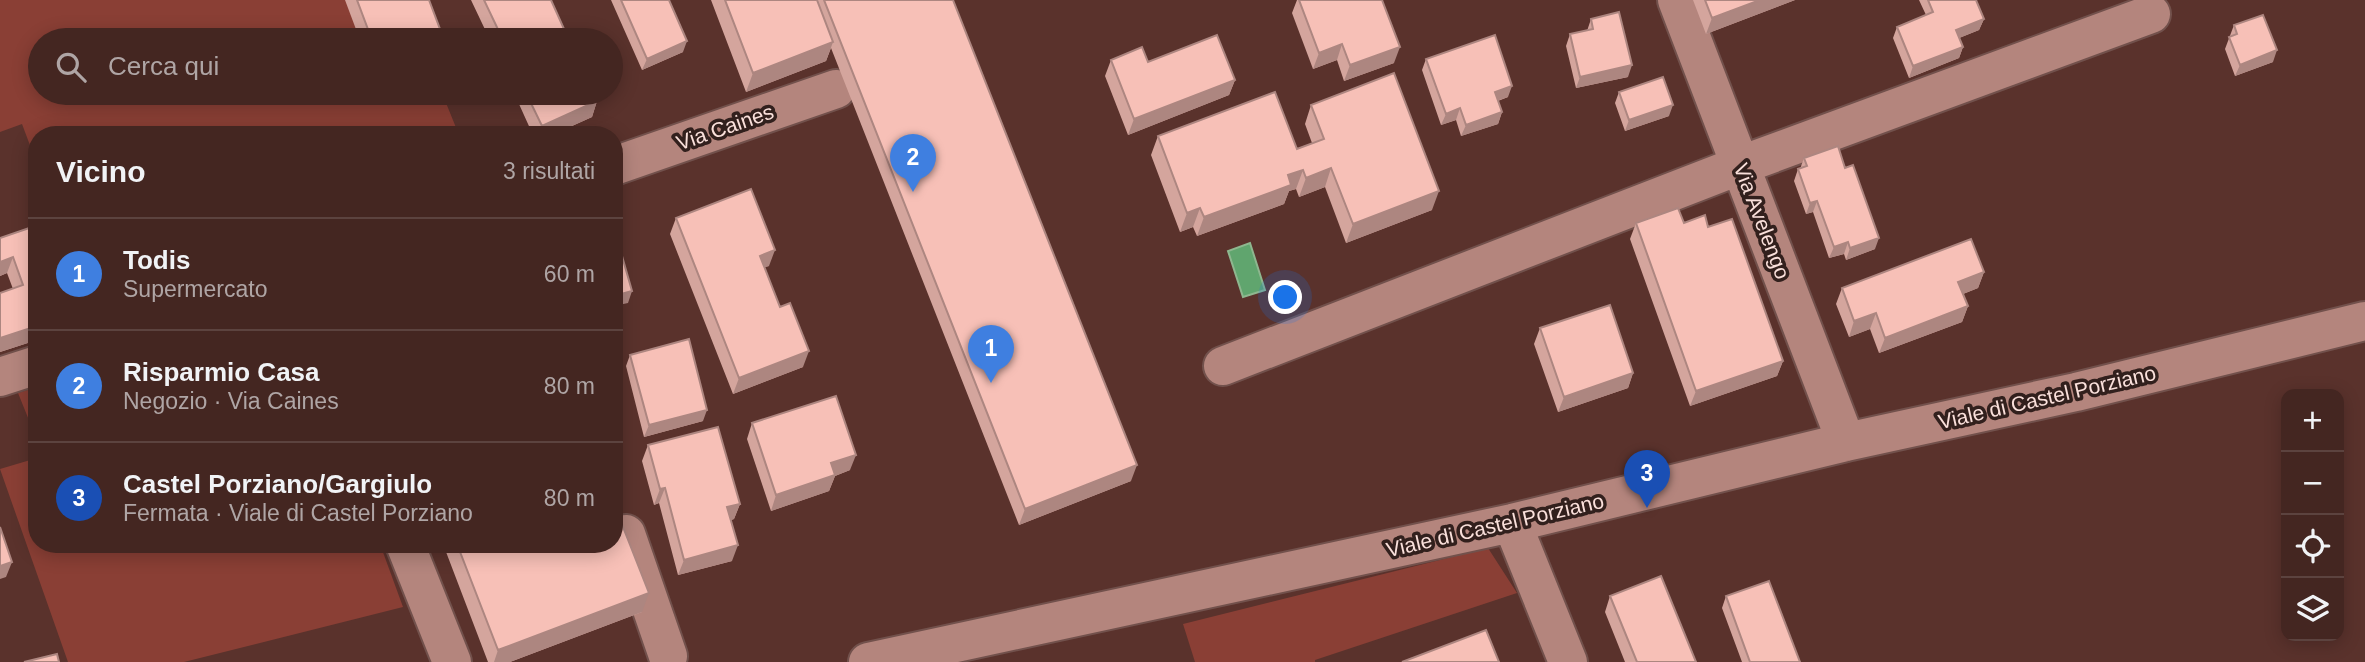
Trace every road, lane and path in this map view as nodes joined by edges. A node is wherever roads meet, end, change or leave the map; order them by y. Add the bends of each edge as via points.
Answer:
1 (1677, 0) edge
2 (2151, 14) dead end
3 (836, 89) dead end
4 (623, 163) edge
5 (1741, 165) junction
6 (2365, 321) edge
7 (1223, 366) dead end
8 (28, 368) edge
9 (0, 377) edge
10 (1846, 442) junction
11 (1512, 523) junction
12 (626, 534) edge
13 (409, 553) edge
14 (668, 656) dead end
15 (452, 662) edge
16 (868, 662) edge
17 (1568, 662) edge

1 - 5 street, Via Avelengo
2 - 5 street
3 - 4 street, Via Caines
5 - 7 street
5 - 10 street, Via Avelengo
6 - 10 street, Viale di Castel Porziano via 2076,392
8 - 9 street
10 - 11 street, Viale di Castel Porziano
11 - 16 street, Viale di Castel Porziano
11 - 17 street
12 - 14 street
13 - 15 street

